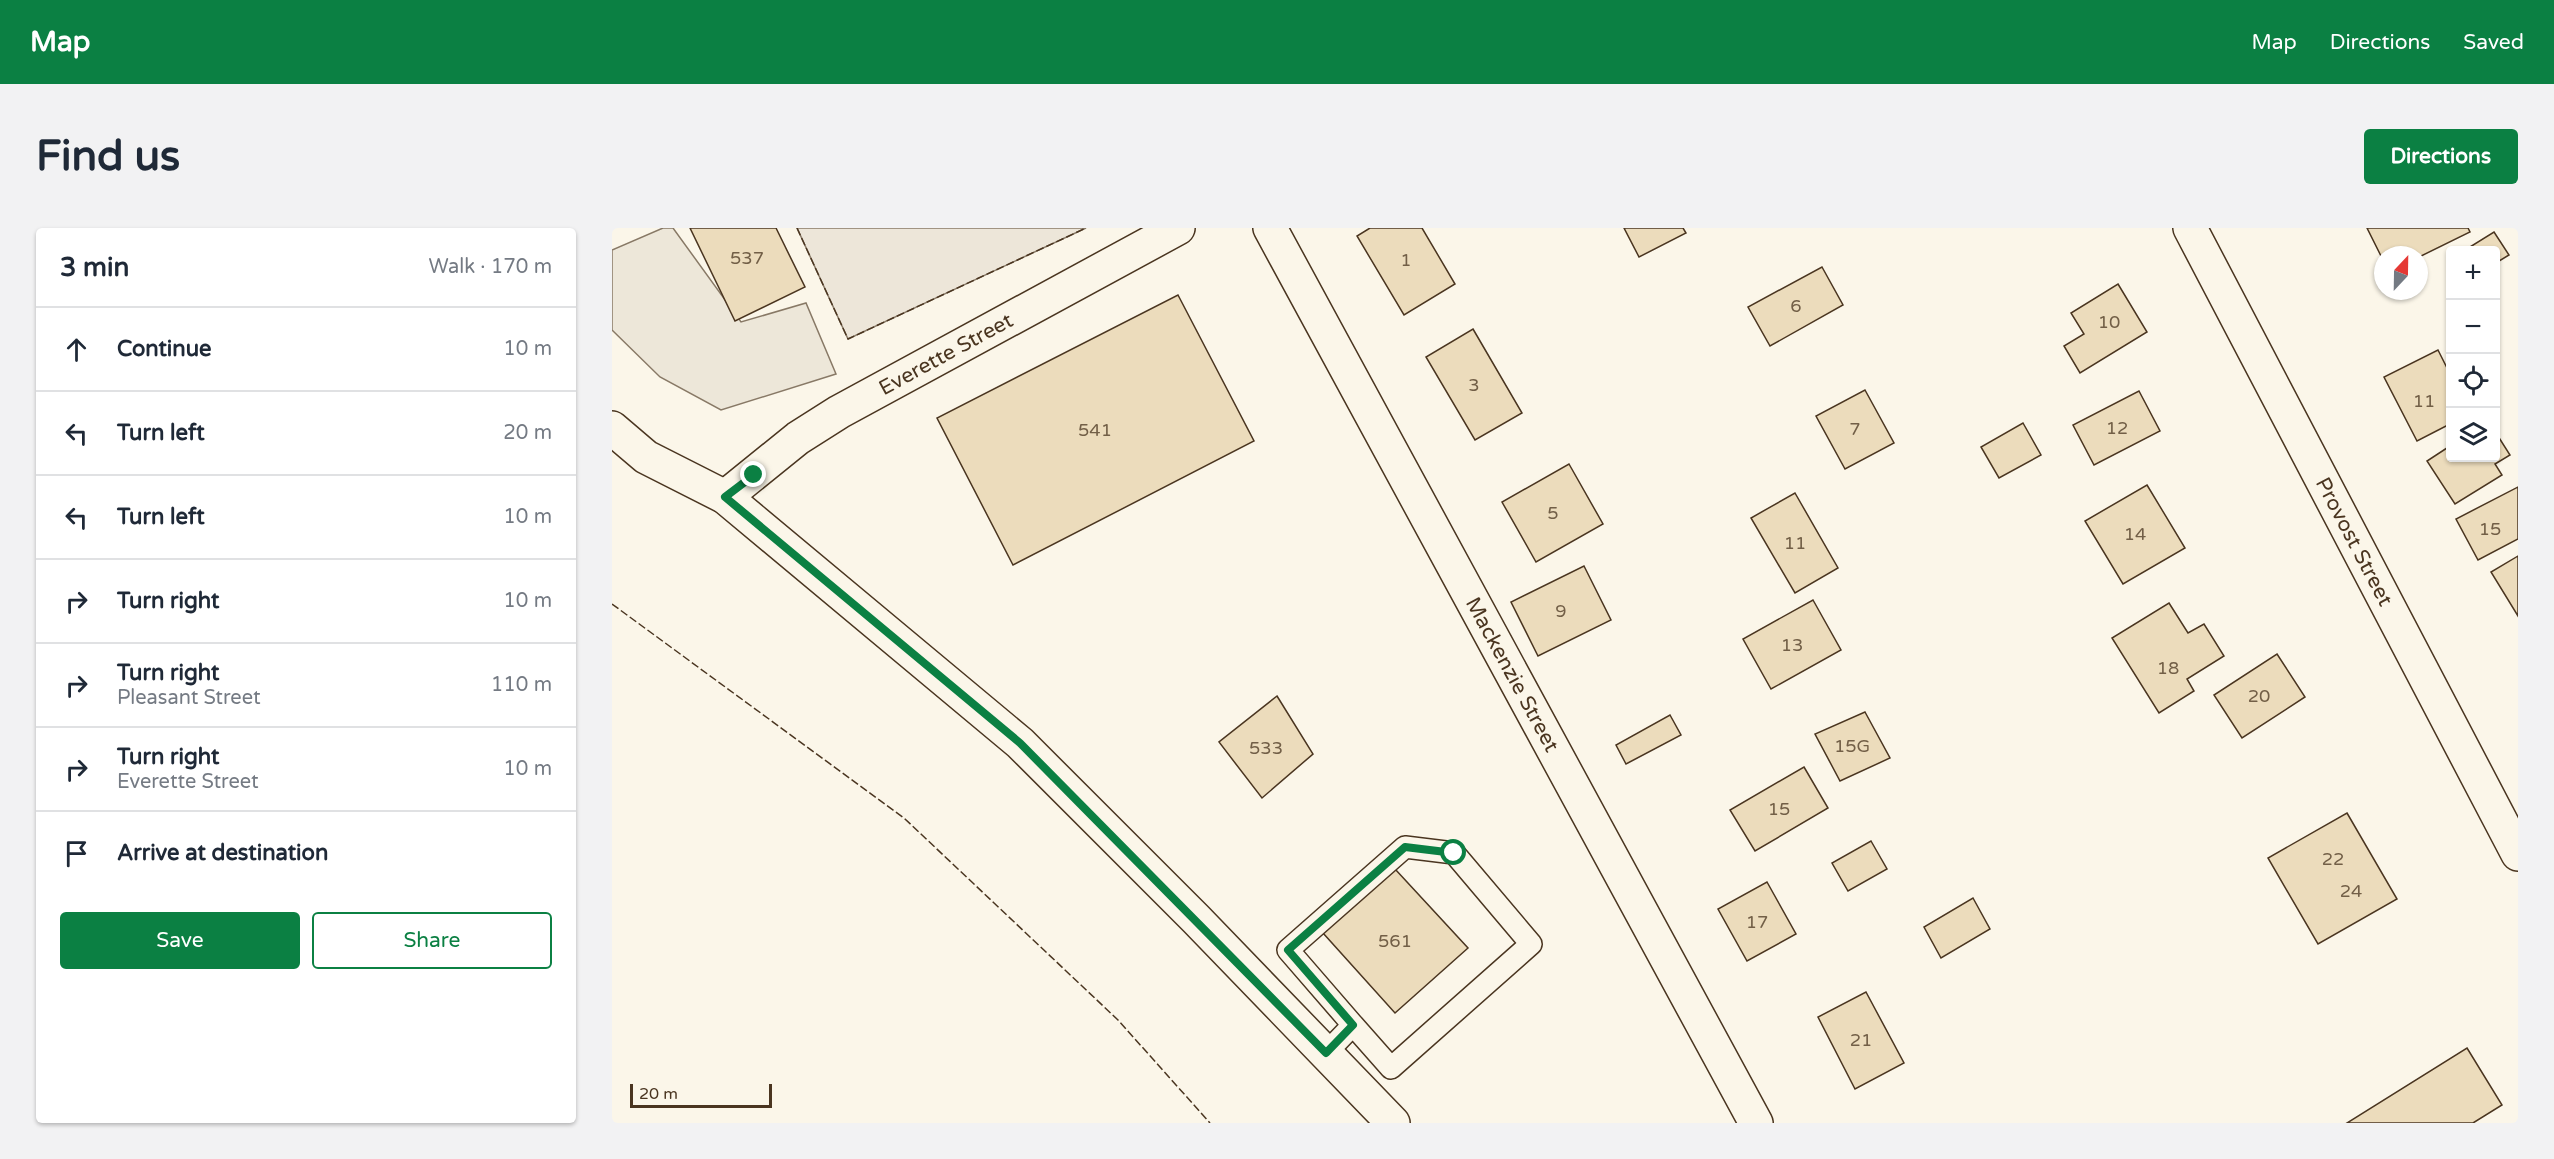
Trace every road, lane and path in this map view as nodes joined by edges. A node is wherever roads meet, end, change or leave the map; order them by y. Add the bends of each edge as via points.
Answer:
1 (1178, 228) edge
2 (1270, 228) edge
3 (2190, 228) edge
4 (612, 428) edge
5 (725, 497) junction
6 (2518, 854) edge
7 (1353, 1025) junction
8 (1326, 1053) junction
9 (1393, 1123) edge
10 (1756, 1123) edge

1 - 5 street, Everette Street via 839,412 798,438
2 - 10 street, Mackenzie Street
3 - 6 street, Provost Street
4 - 5 street via 646,457
5 - 8 street via 1020,743
7 - 7 lane via 1288,950 1405,847 1454,853 1531,944 1391,1068
7 - 8 lane
8 - 9 street

